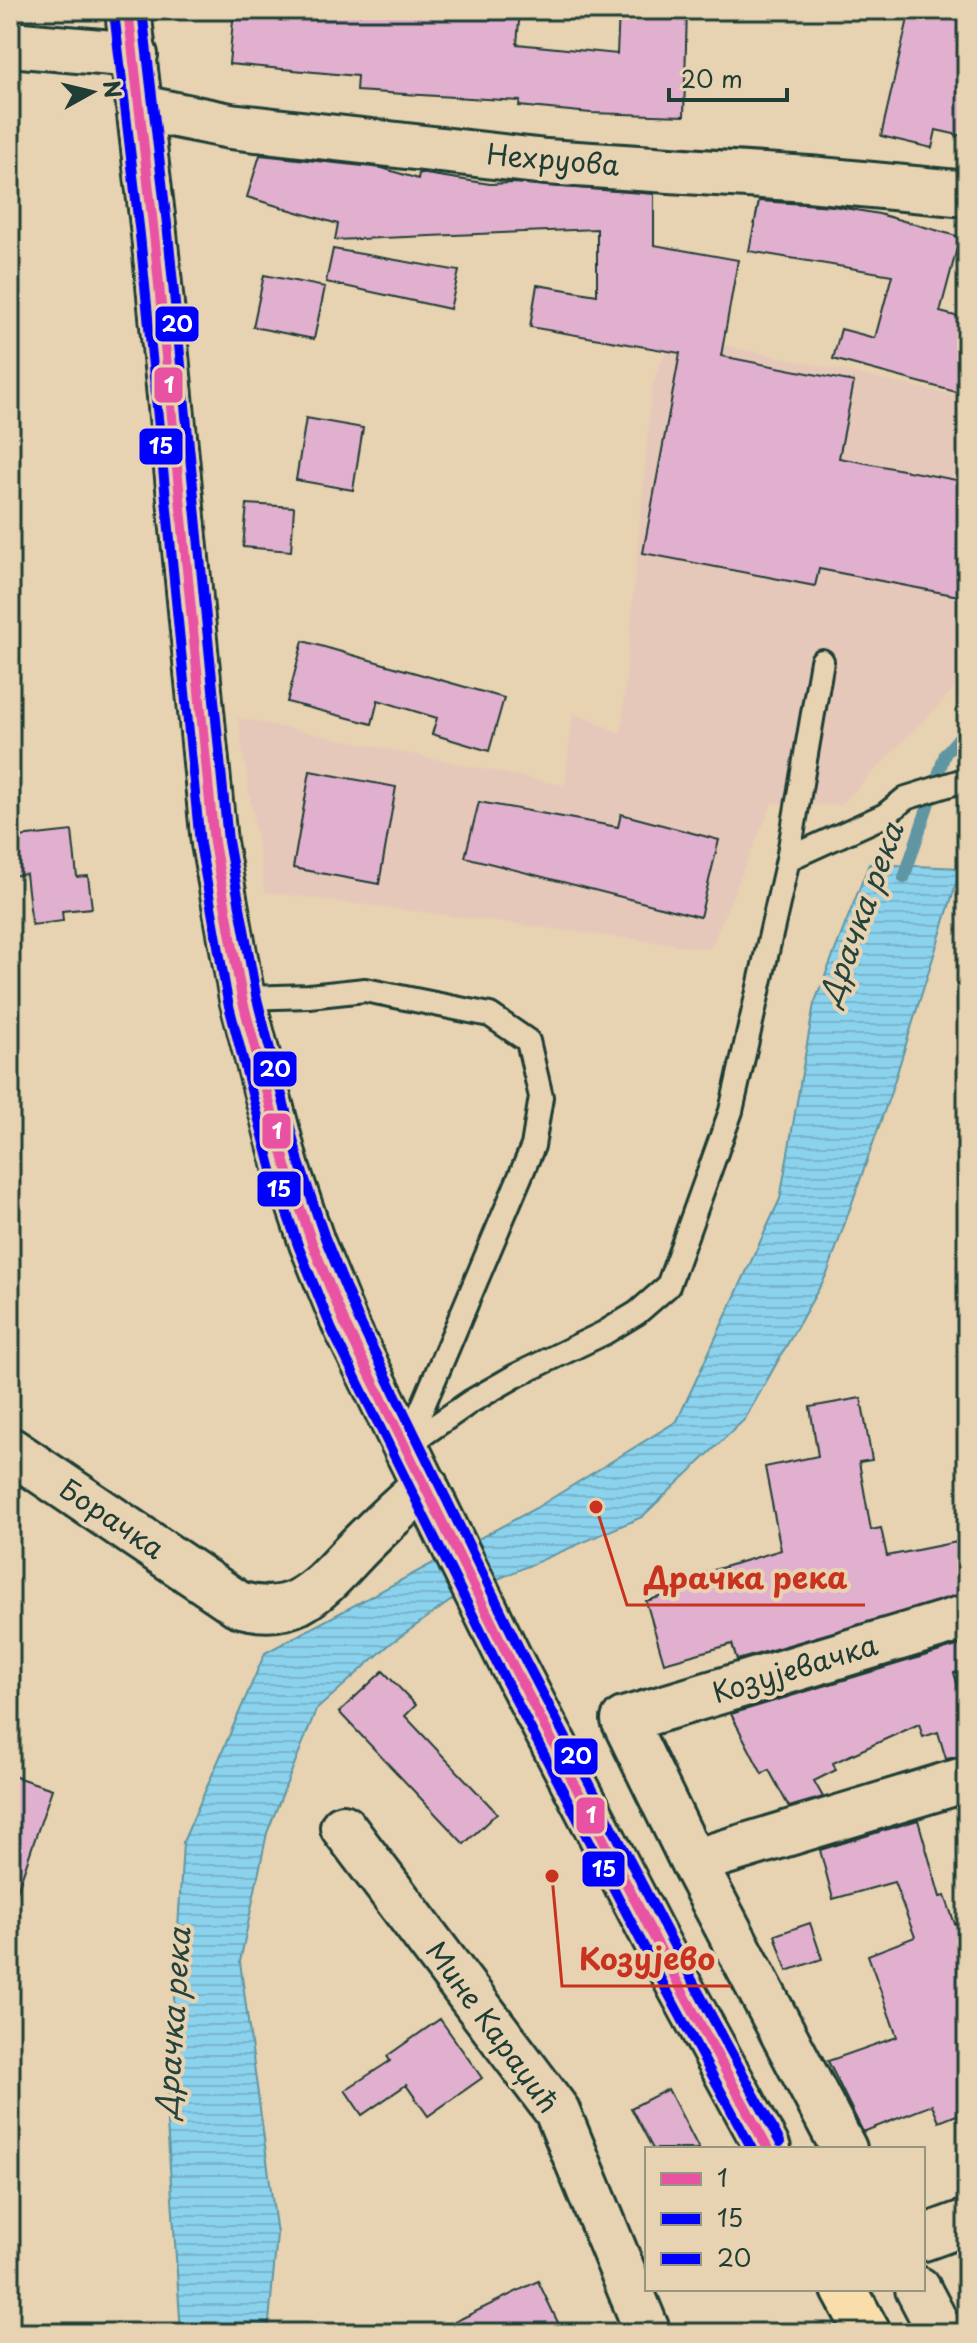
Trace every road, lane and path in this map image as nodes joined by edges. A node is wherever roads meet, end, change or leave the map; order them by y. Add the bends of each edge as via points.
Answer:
1 (128, 10) edge
2 (10, 44) edge
3 (135, 55) junction
4 (141, 108) junction
5 (967, 194) edge
6 (822, 661) dead end
7 (962, 782) edge
8 (788, 859) junction
9 (242, 998) junction
10 (405, 1447) junction
11 (10, 1450) edge
12 (428, 1492) junction
13 (967, 1617) edge
14 (967, 1779) edge
15 (343, 1827) dead end
16 (693, 1862) junction
17 (767, 2147) edge
18 (843, 2147) edge
19 (967, 2222) edge
20 (925, 2237) edge
21 (845, 2291) edge
22 (919, 2291) edge
23 (648, 2333) edge
24 (868, 2333) edge
25 (941, 2333) edge

1 - 3 main road
2 - 3 street
3 - 4 main road
4 - 5 street, Нехруова via 230,126 546,162
4 - 9 main road via 213,830
6 - 8 lane
7 - 8 lane via 906,798 885,815
8 - 10 lane via 731,1111 668,1286 637,1313 470,1402
9 - 10 main road via 312,1243
9 - 10 lane via 365,990 490,1015 528,1041 541,1097 533,1146
10 - 12 main road
11 - 12 street, Борачка via 238,1604 255,1609 300,1601 386,1519
12 - 17 main road via 509,1658
13 - 16 street, Козујевачка via 624,1720
14 - 16 street
15 - 23 street, Мине Караџић via 557,2111
16 - 18 street
19 - 20 street
21 - 24 main road
22 - 25 street

